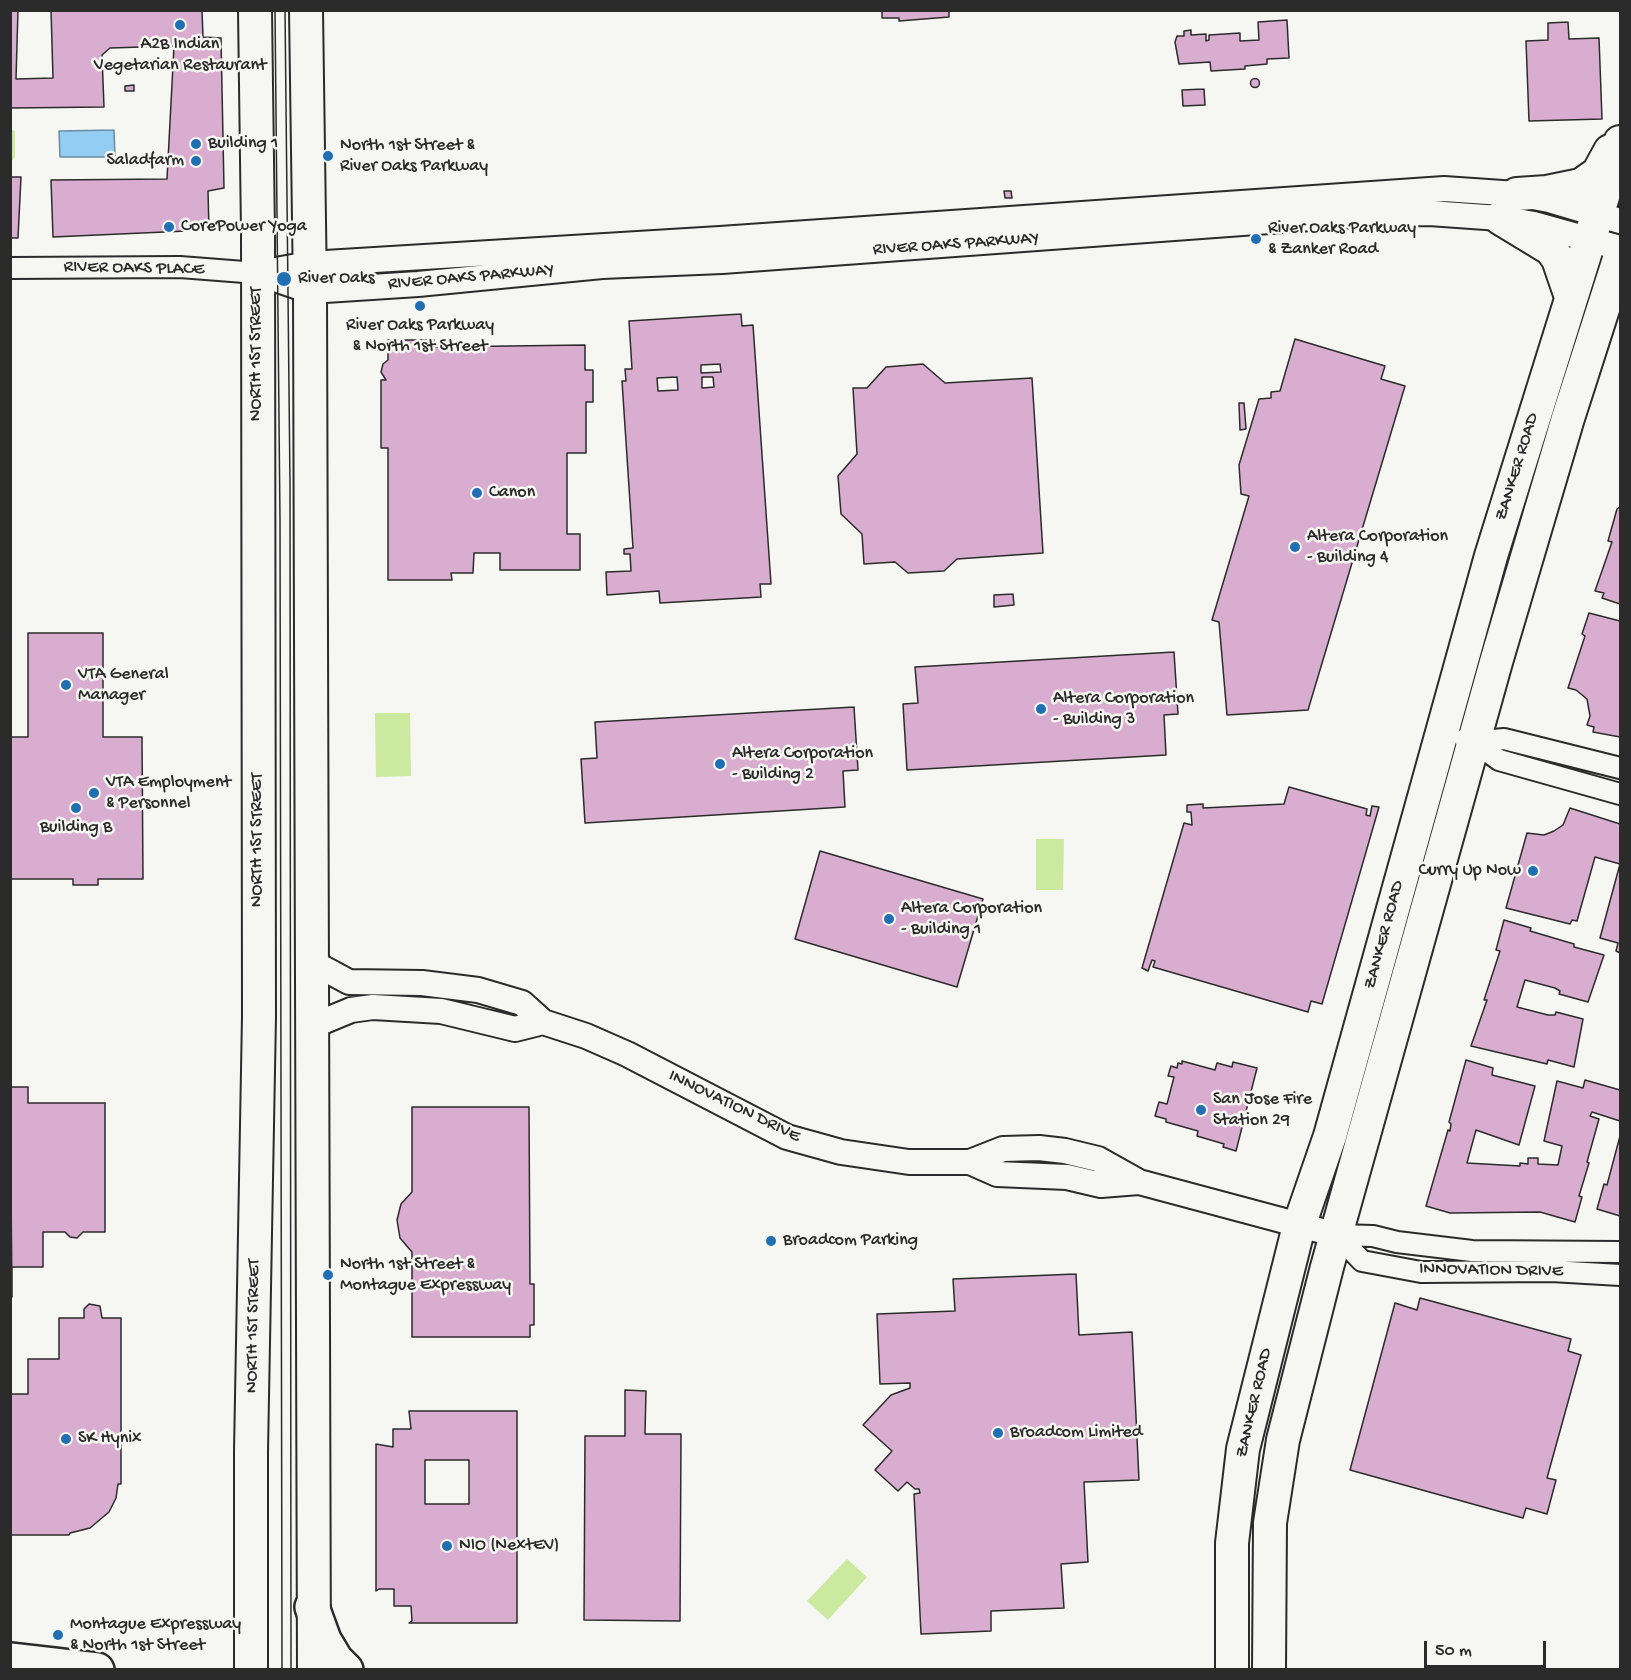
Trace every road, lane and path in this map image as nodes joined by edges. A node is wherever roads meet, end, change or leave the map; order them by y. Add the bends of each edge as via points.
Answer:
1 (255, 10) edge
2 (306, 10) edge
3 (1620, 132) edge
4 (1620, 142) edge
5 (1508, 206) junction
6 (1608, 230) edge
7 (1620, 256) edge
8 (10, 268) edge
9 (257, 273) junction
10 (309, 278) junction
11 (1571, 297) junction
12 (1440, 733) junction
13 (1474, 742) junction
14 (1620, 768) edge
15 (1620, 794) edge
16 (310, 961) junction
17 (543, 1022) junction
18 (310, 1027) junction
19 (1299, 1226) junction
20 (1337, 1235) junction
21 (1620, 1252) edge
22 (1620, 1275) edge
23 (312, 1607) junction
24 (10, 1660) edge
25 (97, 1670) edge
26 (251, 1670) edge
27 (314, 1670) edge
28 (346, 1670) edge
29 (1232, 1670) edge
30 (1269, 1670) edge

1 - 9 main road, NORTH 1ST STREET
2 - 10 main road
3 - 5 main road via 1591,180
4 - 6 main road, ZANKER ROAD
5 - 6 street, RIVER OAKS PARKWAY
5 - 10 street, RIVER OAKS PARKWAY via 1444,189 722,261 602,266 418,284
5 - 11 main road via 1558,259
6 - 11 main road, ZANKER ROAD
7 - 13 main road, ZANKER ROAD via 1568,418
8 - 9 street, RIVER OAKS PLACE via 180,267
9 - 10 street, RIVER OAKS PARKWAY
9 - 26 main road, NORTH 1ST STREET via 259,1016
10 - 16 main road
11 - 12 main road, ZANKER ROAD
12 - 13 street
12 - 19 main road, ZANKER ROAD via 1330,1136
13 - 14 street via 1504,739
13 - 15 street via 1499,760
13 - 20 main road, ZANKER ROAD
16 - 17 street, INNOVATION DRIVE via 350,982 422,983 478,990 522,1003
16 - 18 main road
17 - 18 street via 515,1029 441,1011 373,1007 351,1010
17 - 19 street, INNOVATION DRIVE via 627,1054 787,1137 872,1157 909,1162 970,1162 997,1174 1067,1178 1101,1185 1139,1182
18 - 23 main road
19 - 20 street, INNOVATION DRIVE
19 - 29 main road, ZANKER ROAD via 1254,1403 1236,1500
20 - 21 street, INNOVATION DRIVE via 1373,1236 1472,1251
20 - 22 street, INNOVATION DRIVE via 1362,1261 1421,1272
20 - 30 main road, ZANKER ROAD via 1279,1464 1270,1523
23 - 27 main road
23 - 28 highway via 324,1640
24 - 25 highway

